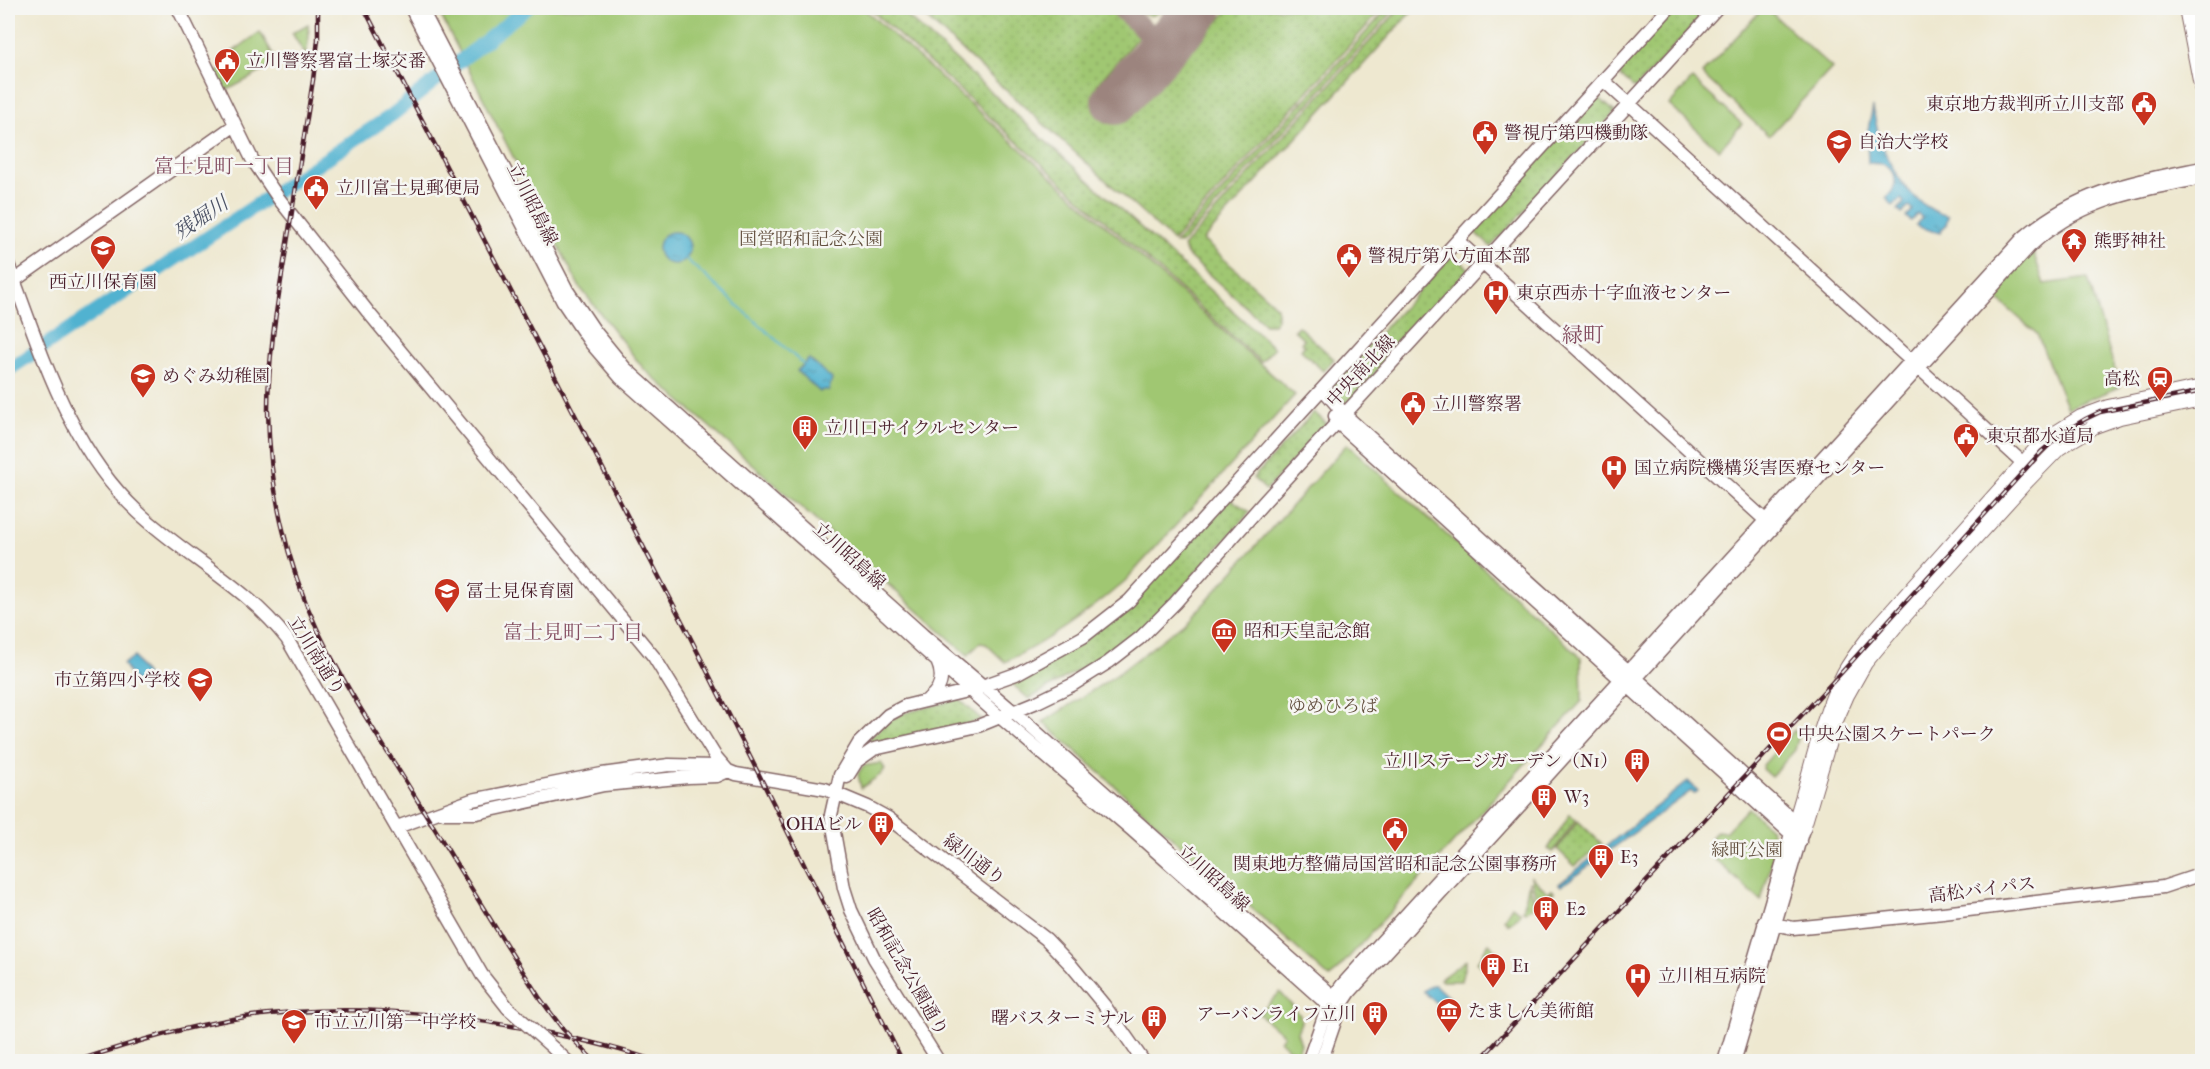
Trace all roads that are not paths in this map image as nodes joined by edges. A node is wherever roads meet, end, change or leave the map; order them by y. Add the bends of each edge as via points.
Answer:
1 (178, 8) edge
2 (411, 8) edge
3 (421, 8) edge
4 (1669, 8) edge
5 (1718, 8) edge
6 (2186, 8) edge
7 (2200, 8) edge
8 (2202, 21) edge
9 (440, 55) junction
10 (1604, 80) junction
11 (457, 86) junction
12 (2202, 92) edge
13 (1630, 104) junction
14 (235, 125) junction
15 (2202, 168) edge
16 (2202, 178) edge
17 (1458, 241) junction
18 (8, 264) edge
19 (1484, 264) junction
20 (11, 283) edge
21 (1916, 364) junction
22 (2202, 387) edge
23 (1323, 389) junction
24 (2202, 400) edge
25 (1341, 419) junction
26 (2024, 463) junction
27 (2034, 473) junction
28 (1765, 520) junction
29 (936, 660) junction
30 (1628, 679) junction
31 (977, 689) junction
32 (928, 699) junction
33 (1015, 713) junction
34 (1001, 718) junction
35 (1830, 724) junction
36 (728, 771) junction
37 (836, 793) junction
38 (397, 827) junction
39 (1797, 832) junction
40 (2202, 874) edge
41 (1770, 924) junction
42 (1334, 1002) junction
43 (568, 1062) edge
44 (939, 1062) edge
45 (1144, 1062) edge
46 (1308, 1062) edge
47 (1321, 1062) edge
48 (1724, 1062) edge
49 (1734, 1062) edge

1 - 14 street
2 - 9 street, 立川昭島線
3 - 9 street, 立川昭島線
4 - 10 street, 中央南北線
5 - 13 street, 中央南北線
6 - 12 main road
7 - 8 main road
9 - 11 street, 立川昭島線
10 - 13 street
10 - 17 street, 中央南北線
11 - 29 street, 立川昭島線 via 563,302 600,354 649,404
11 - 31 street, 立川昭島線 via 567,290 615,356
13 - 19 street, 中央南北線
13 - 21 street
14 - 20 street
14 - 36 street via 279,200 654,657
15 - 21 street via 2106,189 2060,210 2023,238
16 - 21 street via 2108,199 2052,227
17 - 19 street
17 - 23 street, 中央南北線
18 - 20 street, 立川南通り
19 - 25 street, 中央南北線
19 - 28 street
20 - 38 street, 立川南通り via 65,411 105,476 149,522 262,610 287,639
21 - 26 street
21 - 28 street
21 - 30 street
22 - 26 main road via 2096,411 2057,432
23 - 25 street
23 - 31 street, 中央南北線 via 1129,601 1057,653 1016,675
24 - 27 main road via 2095,426 2059,448
25 - 30 street
25 - 33 street, 中央南北線 via 1140,638 1074,684
26 - 27 street
26 - 35 main road via 1873,632 1845,672
27 - 35 main road via 1873,651
28 - 30 street
29 - 31 street, 立川昭島線
29 - 32 street via 941,682
30 - 39 street
30 - 42 street via 1350,992
31 - 32 street, 中央南北線
31 - 33 street, 立川昭島線
31 - 34 street, 立川昭島線
32 - 37 street, 中央南北線 via 896,710 872,729 848,759
33 - 34 street, 中央南北線
33 - 42 street, 立川昭島線
34 - 37 street, 中央南北線 via 874,749 854,765
34 - 42 street, 立川昭島線
35 - 39 main road
36 - 37 street, 緑川通り
36 - 38 street, 緑川通り via 716,766 669,765 602,774 472,800
37 - 44 street, 昭和記念公園通り via 832,820 854,920
37 - 45 street, 緑川通り via 888,818 1032,927 1089,986
38 - 43 street, 立川南通り, bridge via 482,975 508,1008
39 - 41 street
40 - 41 street, 高松バイパス via 2163,887 1802,928
41 - 48 street
41 - 49 street
42 - 46 street
42 - 47 street

